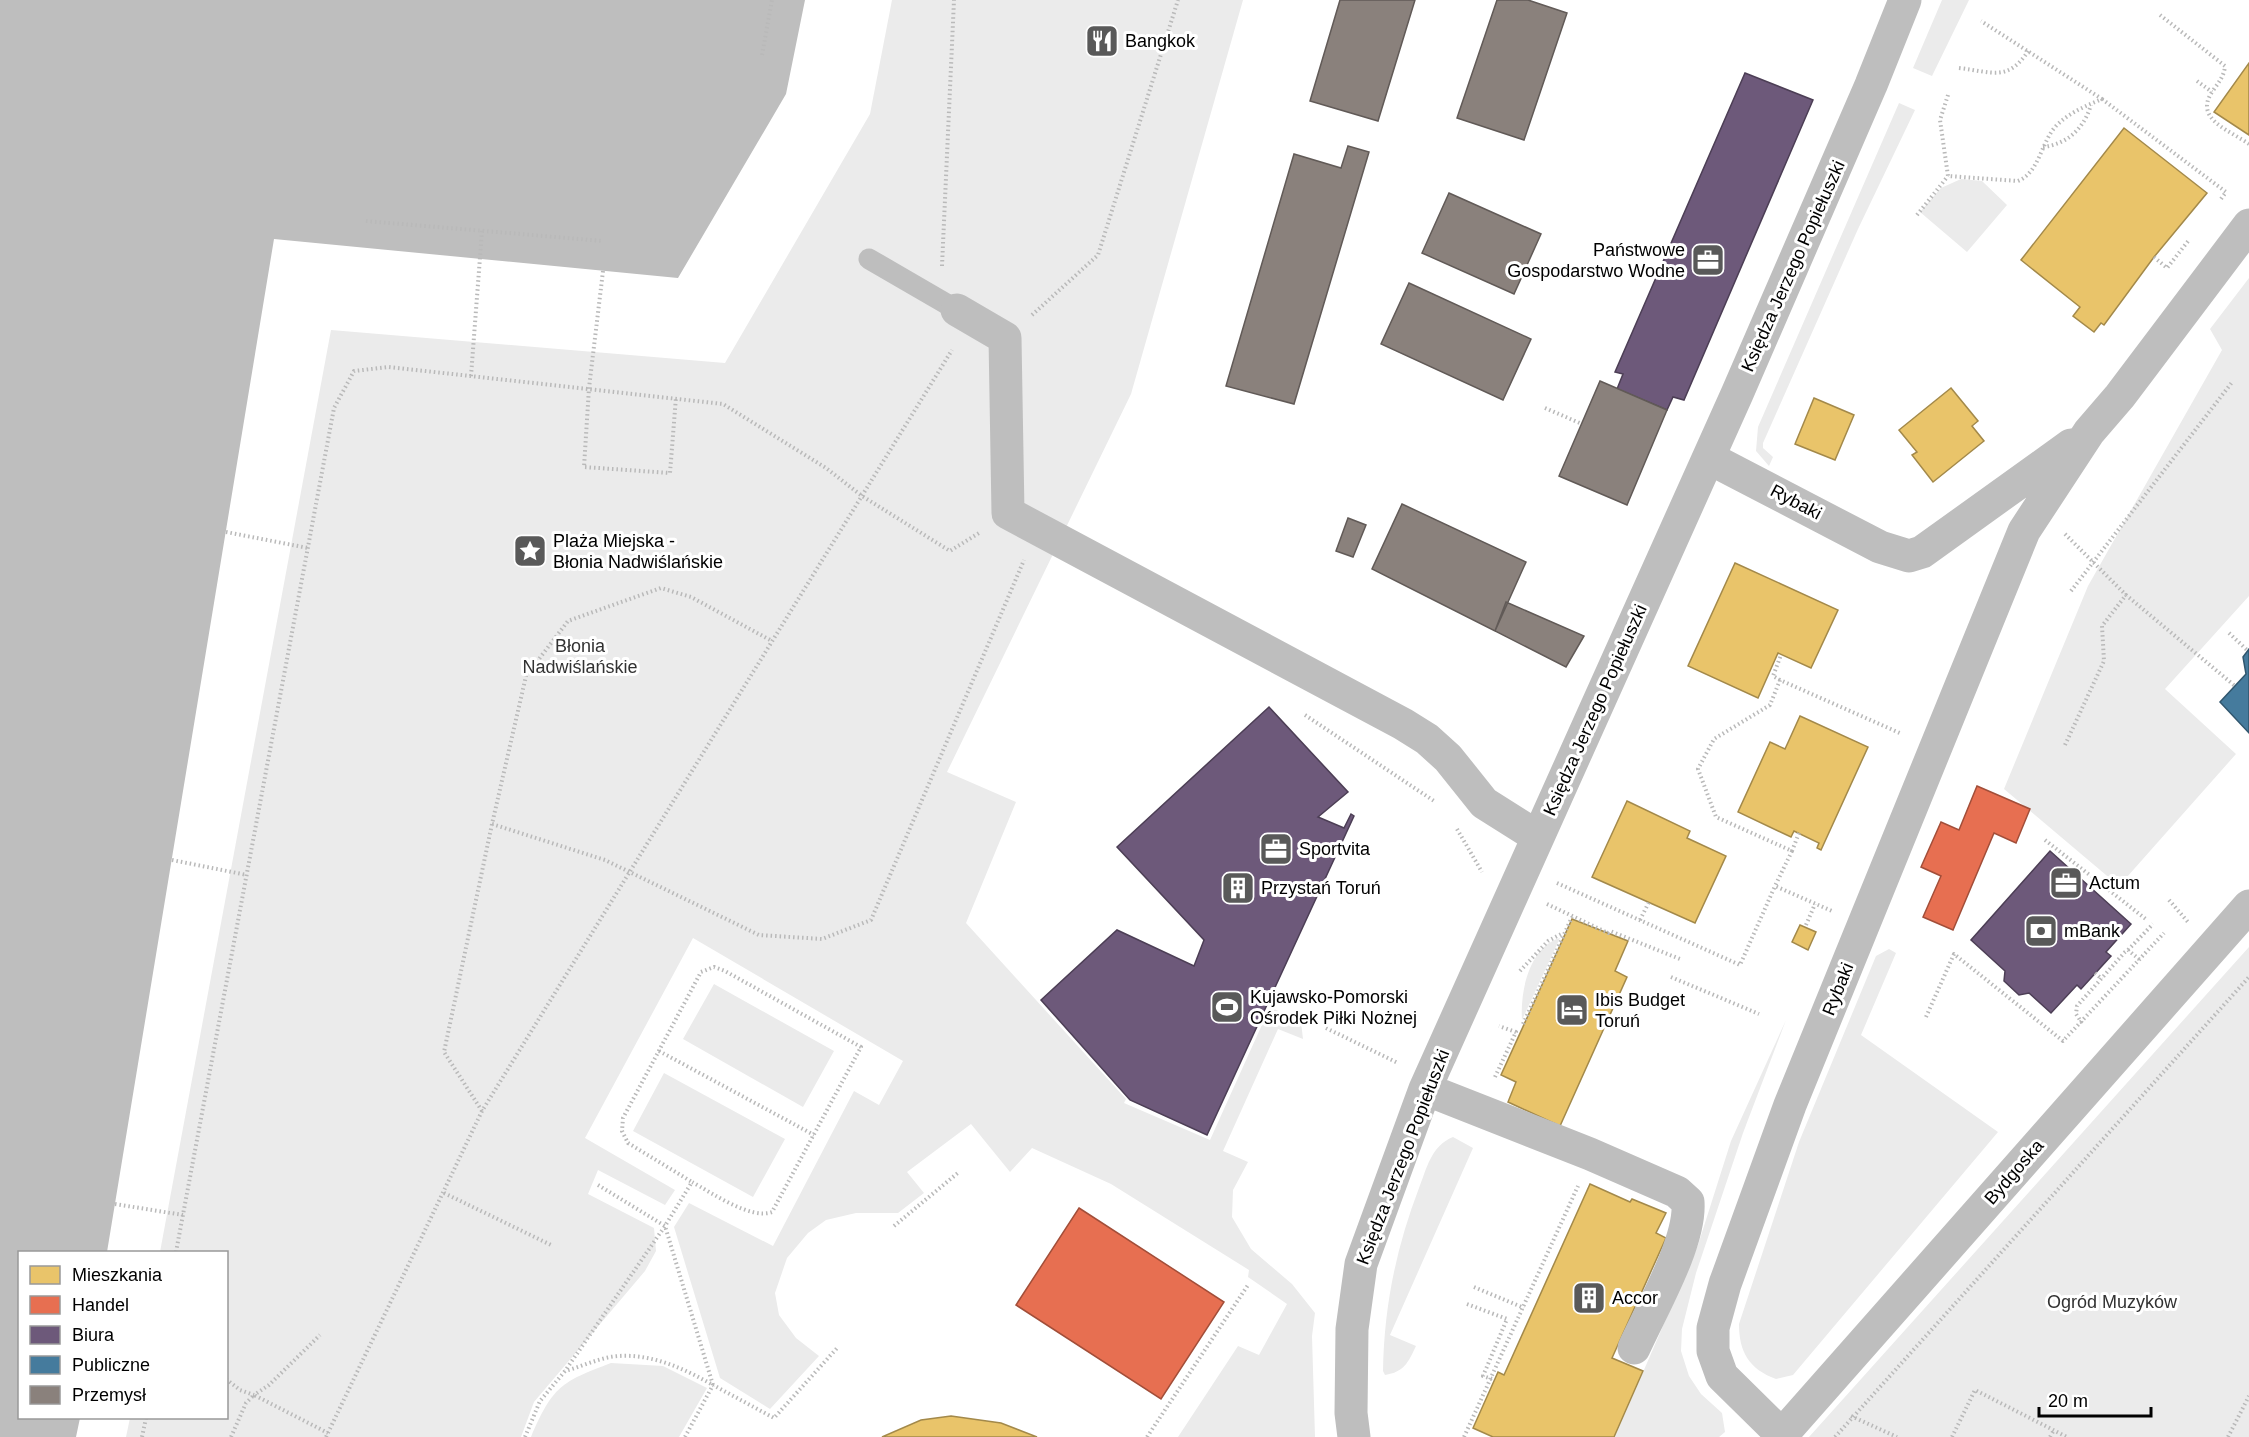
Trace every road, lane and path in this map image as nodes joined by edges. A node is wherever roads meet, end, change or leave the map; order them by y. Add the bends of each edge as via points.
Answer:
1 (772, 0) edge
2 (954, 0) edge
3 (1178, 0) edge
4 (1905, 0) edge
5 (2160, 15) dead end
6 (1981, 21) dead end
7 (2029, 50) junction
8 (762, 55) dead end
9 (1959, 68) dead end
10 (2197, 81) dead end
11 (2212, 92) junction
12 (1948, 95) dead end
13 (2102, 99) junction
14 (2091, 104) junction
15 (2249, 144) edge
16 (2043, 147) junction
17 (1948, 176) junction
18 (2220, 200) dead end
19 (1917, 215) dead end
20 (366, 222) dead end
21 (2249, 225) edge
22 (482, 231) junction
23 (2194, 234) dead end
24 (603, 241) dead end
25 (2154, 257) dead end
26 (869, 259) dead end
27 (603, 271) dead end
28 (956, 309) junction
29 (1005, 338) junction
30 (471, 376) junction
31 (2233, 381) dead end
32 (589, 388) junction
33 (676, 397) junction
34 (1545, 408) dead end
35 (1582, 424) dead end
36 (2089, 432) junction
37 (1709, 458) junction
38 (862, 496) junction
39 (1008, 513) junction
40 (1977, 514) junction
41 (1037, 529) junction
42 (2024, 531) junction
43 (226, 532) dead end
44 (2062, 532) dead end
45 (308, 548) junction
46 (2093, 562) junction
47 (2071, 591) dead end
48 (2126, 595) junction
49 (2229, 633) dead end
50 (772, 641) junction
51 (2247, 650) dead end
52 (1781, 655) dead end
53 (1780, 680) junction
54 (2235, 686) dead end
55 (1296, 710) dead end
56 (1904, 735) dead end
57 (2065, 745) dead end
58 (1443, 807) dead end
59 (492, 824) junction
60 (1799, 833) dead end
61 (1538, 837) junction
62 (2045, 840) dead end
63 (1792, 851) junction
64 (172, 860) dead end
65 (631, 872) junction
66 (246, 875) junction
67 (1548, 879) dead end
68 (1775, 886) junction
69 (1539, 900) dead end
70 (2169, 900) dead end
71 (1649, 902) dead end
72 (1815, 904) junction
73 (2249, 906) edge
74 (1838, 914) dead end
75 (1572, 917) junction
76 (1640, 920) junction
77 (2147, 920) dead end
78 (2153, 924) dead end
79 (1806, 925) dead end
80 (2194, 929) dead end
81 (1564, 933) junction
82 (2164, 933) dead end
83 (2128, 950) junction
84 (1680, 958) dead end
85 (2140, 960) junction
86 (2095, 973) dead end
87 (1516, 976) dead end
88 (1671, 977) dead end
89 (2249, 977) edge
90 (2102, 979) junction
91 (1759, 1014) dead end
92 (1926, 1017) dead end
93 (2082, 1023) junction
94 (1523, 1024) dead end
95 (1499, 1026) dead end
96 (659, 1051) junction
97 (1425, 1089) junction
98 (482, 1111) junction
99 (1480, 1111) junction
100 (814, 1135) junction
101 (959, 1172) dead end
102 (692, 1182) junction
103 (1568, 1182) dead end
104 (598, 1185) dead end
105 (444, 1193) junction
106 (115, 1204) dead end
107 (183, 1215) junction
108 (894, 1226) dead end
109 (665, 1227) junction
110 (551, 1245) dead end
111 (176, 1251) edge
112 (1248, 1284) dead end
113 (1474, 1287) dead end
114 (1467, 1304) dead end
115 (1524, 1308) junction
116 (320, 1335) dead end
117 (838, 1347) dead end
118 (1634, 1348) dead end
119 (565, 1371) junction
120 (1492, 1379) junction
121 (228, 1380) edge
122 (713, 1385) junction
123 (254, 1395) junction
124 (2249, 1396) edge
125 (1853, 1417) junction
126 (146, 1419) edge
127 (2054, 1430) junction
128 (327, 1435) edge
129 (1781, 1436) edge
130 (142, 1437) edge
131 (231, 1437) edge
132 (525, 1437) edge
133 (685, 1437) edge
134 (1147, 1437) edge
135 (1354, 1437) edge
136 (1464, 1437) edge
137 (1835, 1437) edge
138 (1897, 1437) edge
139 (1952, 1437) edge
140 (2050, 1437) edge
141 (2067, 1437) edge
142 (2228, 1437) edge

1 - 8 path
2 - 28 path
3 - 29 path via 1098,255
4 - 37 street, Księdza Jerzego Popiełuszki
5 - 11 path via 2225,66
6 - 7 path
7 - 9 path via 2013,70 2001,73
7 - 13 path
10 - 11 path
11 - 15 path via 2206,101 2208,116
12 - 17 path via 1940,120
13 - 14 path
13 - 18 path via 2226,192
14 - 16 path via 2056,126
14 - 16 path via 2081,127 2054,146
16 - 17 path via 2031,172 2018,181
17 - 19 path
20 - 22 path
21 - 36 street, Rybaki
22 - 24 path
22 - 30 path
23 - 25 path via 2167,268
26 - 28 lane
27 - 32 path
28 - 29 street
28 - 38 path
29 - 39 street
30 - 32 path
30 - 45 path via 389,367 354,372 334,408
31 - 46 path
32 - 33 path
32 - 33 path via 584,467 670,473
33 - 38 path via 723,404 826,468
34 - 35 path
36 - 40 street, Rybaki
36 - 42 street, Rybaki
37 - 40 street, Rybaki via 1895,554 1909,556 1922,552
37 - 61 street, Księdza Jerzego Popiełuszki
38 - 39 path via 951,551
38 - 50 path
39 - 41 street
40 - 42 street via 2000,517
41 - 61 street via 1403,724 1448,758 1484,803
41 - 65 path via 871,920 822,939 759,934
42 - 129 street, Rybaki via 1790,1105 1713,1328 1713,1351 1722,1376
43 - 45 path
44 - 46 path
45 - 66 path
46 - 47 path
46 - 48 path
48 - 54 path
48 - 57 path via 2102,626 2104,661
49 - 51 path
50 - 59 path via 691,597 661,588 568,621 526,676
50 - 65 path
52 - 53 path via 1773,676
53 - 56 path
53 - 63 path via 1770,705 1714,739 1698,769 1716,817
55 - 58 path
59 - 65 path
59 - 98 path via 444,1052
60 - 63 path
61 - 97 street, Księdza Jerzego Popiełuszki
62 - 77 path
63 - 68 path
64 - 66 path
65 - 98 path
66 - 107 path
67 - 76 path
68 - 72 path
68 - 76 path via 1740,965
69 - 75 path
70 - 80 path
71 - 76 path
72 - 74 path
72 - 79 path
73 - 129 street, Bydgoska
75 - 81 path
75 - 84 path
78 - 83 path
81 - 87 path via 1548,940
81 - 94 path
82 - 85 path
83 - 85 path
83 - 90 path
85 - 93 path
86 - 90 path
88 - 91 path
89 - 125 path
90 - 93 path via 2077,1006 2076,1014
92 - 93 path via 1954,954 2062,1041
95 - 99 path via 1515,1032
96 - 100 path
96 - 100 path via 701,972 714,967 725,971 861,1047
96 - 102 path via 623,1118 622,1131 628,1143
97 - 99 street
97 - 135 street, Księdza Jerzego Popiełuszki via 1361,1264 1352,1329
98 - 105 path
99 - 118 street via 1677,1192 1688,1202 1684,1237
100 - 102 path via 772,1212 762,1216
101 - 108 path
102 - 109 path
103 - 115 path via 1578,1186
104 - 109 path
105 - 110 path
105 - 128 path
106 - 107 path
107 - 111 path
109 - 119 path
109 - 122 path
112 - 134 path
113 - 115 path
114 - 120 path via 1507,1319 1483,1376
115 - 120 path
116 - 123 path
117 - 122 path via 774,1418
119 - 122 path via 612,1357 649,1359 687,1370
119 - 132 path via 540,1401
120 - 136 path
121 - 123 path
122 - 133 path
123 - 128 path
123 - 131 path via 246,1403
124 - 142 path
125 - 137 path
125 - 138 path
126 - 130 path
127 - 139 path via 1975,1390
127 - 140 path
127 - 141 path

